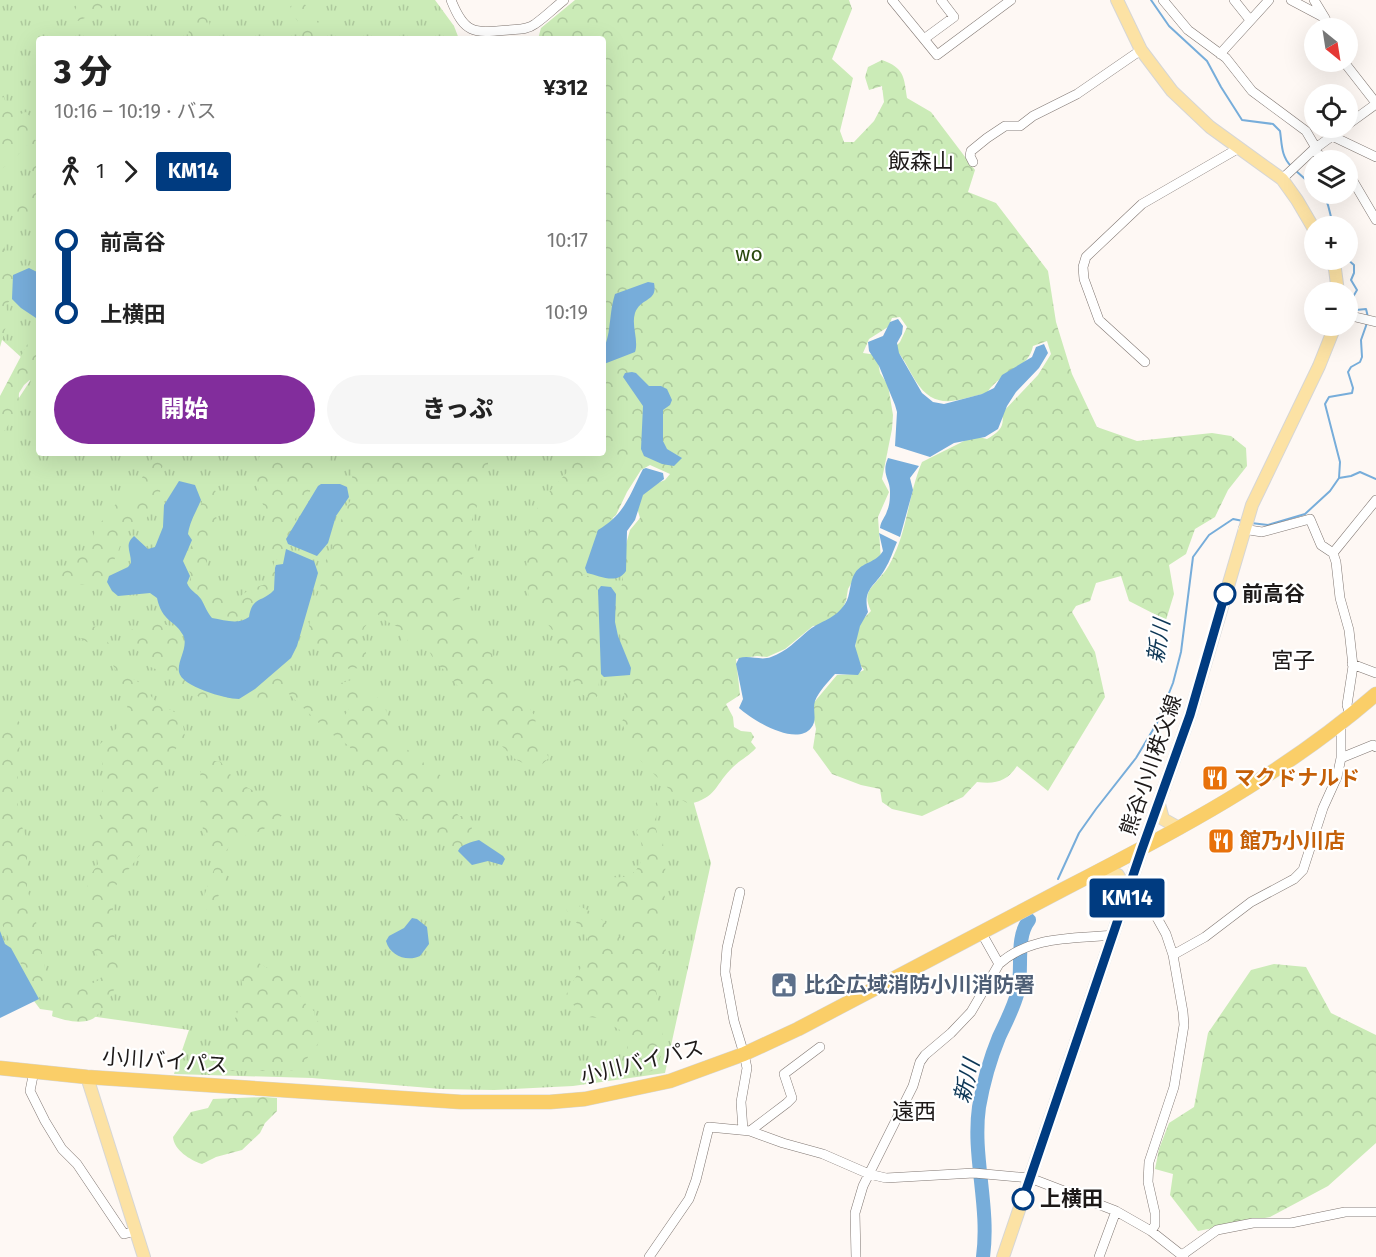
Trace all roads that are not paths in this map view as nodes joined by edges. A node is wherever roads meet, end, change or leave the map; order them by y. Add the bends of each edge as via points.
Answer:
1 (451, 0) edge
2 (564, 0) edge
3 (941, 0) edge
4 (1011, 0) edge
5 (1117, 0) edge
6 (1163, 0) edge
7 (1234, 0) edge
8 (1269, 0) edge
9 (1291, 0) edge
10 (1314, 0) edge
11 (896, 1) edge
12 (1325, 18) joint
13 (1250, 20) junction
14 (924, 39) junction
15 (1141, 50) junction
16 (1220, 54) junction
17 (1352, 72) edge
18 (1376, 104) edge
19 (1358, 117) edge
20 (1329, 138) edge
21 (1336, 138) edge
22 (1239, 148) junction
23 (1315, 149) junction
24 (1376, 157) edge
25 (973, 162) dead end
26 (1282, 180) junction
27 (1358, 189) edge
28 (1306, 216) edge
29 (1376, 220) edge
30 (1358, 318) edge
31 (1376, 322) edge
32 (1331, 336) edge
33 (1145, 362) dead end
34 (1376, 500) edge
35 (1243, 528) junction
36 (1334, 553) junction
37 (1352, 664) junction
38 (1376, 673) edge
39 (1376, 694) edge
40 (1346, 719) junction
41 (1375, 745) edge
42 (1341, 758) junction
43 (1159, 804) junction
44 (1179, 828) junction
45 (1142, 849) junction
46 (1101, 870) junction
47 (1131, 884) junction
48 (740, 892) dead end
49 (1126, 899) junction
50 (981, 933) junction
51 (1113, 935) junction
52 (1173, 955) junction
53 (999, 964) junction
54 (820, 1047) dead end
55 (744, 1054) junction
56 (0, 1068) edge
57 (34, 1071) junction
58 (87, 1077) junction
59 (747, 1130) junction
60 (869, 1174) junction
61 (1030, 1178) junction
62 (1116, 1211) junction
63 (1376, 1212) edge
64 (136, 1231) junction
65 (1151, 1231) junction
66 (1182, 1256) edge
67 (144, 1257) edge
68 (649, 1257) edge
69 (856, 1257) edge
70 (1003, 1257) edge
71 (1099, 1257) edge

1 - 2 street via 465,25 479,32 527,28
3 - 14 street via 954,17
4 - 14 street via 937,55
5 - 15 main road
6 - 16 street via 1188,30
7 - 13 street
8 - 13 street
9 - 12 street
10 - 12 street
11 - 14 street
13 - 16 street
15 - 22 main road via 1189,109
15 - 25 street via 1090,86 1020,126 1005,126 996,131 972,152
16 - 23 street via 1252,91 1306,131
17 - 18 street
18 - 19 street
20 - 23 street
21 - 24 street
22 - 26 main road
22 - 33 street via 1142,204 1086,257 1084,279 1099,320
23 - 26 street
26 - 28 main road
27 - 29 street
30 - 31 street
32 - 35 main road, 熊谷小川秩父線
34 - 36 street
35 - 36 street via 1262,532 1310,519 1321,545
35 - 43 main road, 熊谷小川秩父線 via 1190,715
36 - 37 street
37 - 38 street
37 - 40 street
39 - 40 highway, 小川バイパス
40 - 42 street
40 - 44 highway, 小川バイパス via 1275,770
41 - 42 street
42 - 52 street via 1303,870
43 - 44 main road via 1163,819
43 - 45 main road, 熊谷小川秩父線
44 - 45 highway, 小川バイパス
45 - 46 highway, 小川バイパス
45 - 47 main road, 熊谷小川秩父線
46 - 49 main road via 1118,875
46 - 50 highway, 小川バイパス
47 - 49 main road, 熊谷小川秩父線
47 - 52 street via 1151,907
48 - 55 street via 725,972
49 - 51 main road, 熊谷小川秩父線
50 - 53 street
50 - 55 highway, 小川バイパス
51 - 53 street via 1044,941 1015,952
51 - 61 main road, 熊谷小川秩父線
52 - 65 street via 1184,1025 1174,1087 1149,1162 1148,1182 1155,1213
53 - 60 street via 971,1012 920,1062 914,1086
54 - 59 street via 784,1074 792,1098 788,1104
55 - 58 highway, 小川バイパス via 670,1081 585,1099 550,1102 462,1102
55 - 59 street via 747,1068 741,1102
56 - 57 highway, 小川バイパス
57 - 58 highway, 小川バイパス
57 - 64 street via 30,1091 62,1149 77,1164 124,1234
58 - 64 main road
59 - 60 street via 823,1154
59 - 68 street via 710,1126 689,1199
60 - 61 street via 901,1179 974,1173
60 - 69 street via 855,1213
61 - 62 street
61 - 70 main road, 熊谷小川秩父線
62 - 65 street
62 - 71 street
63 - 66 street via 1345,1212 1291,1223 1253,1223 1217,1230
64 - 67 main road
65 - 66 street

